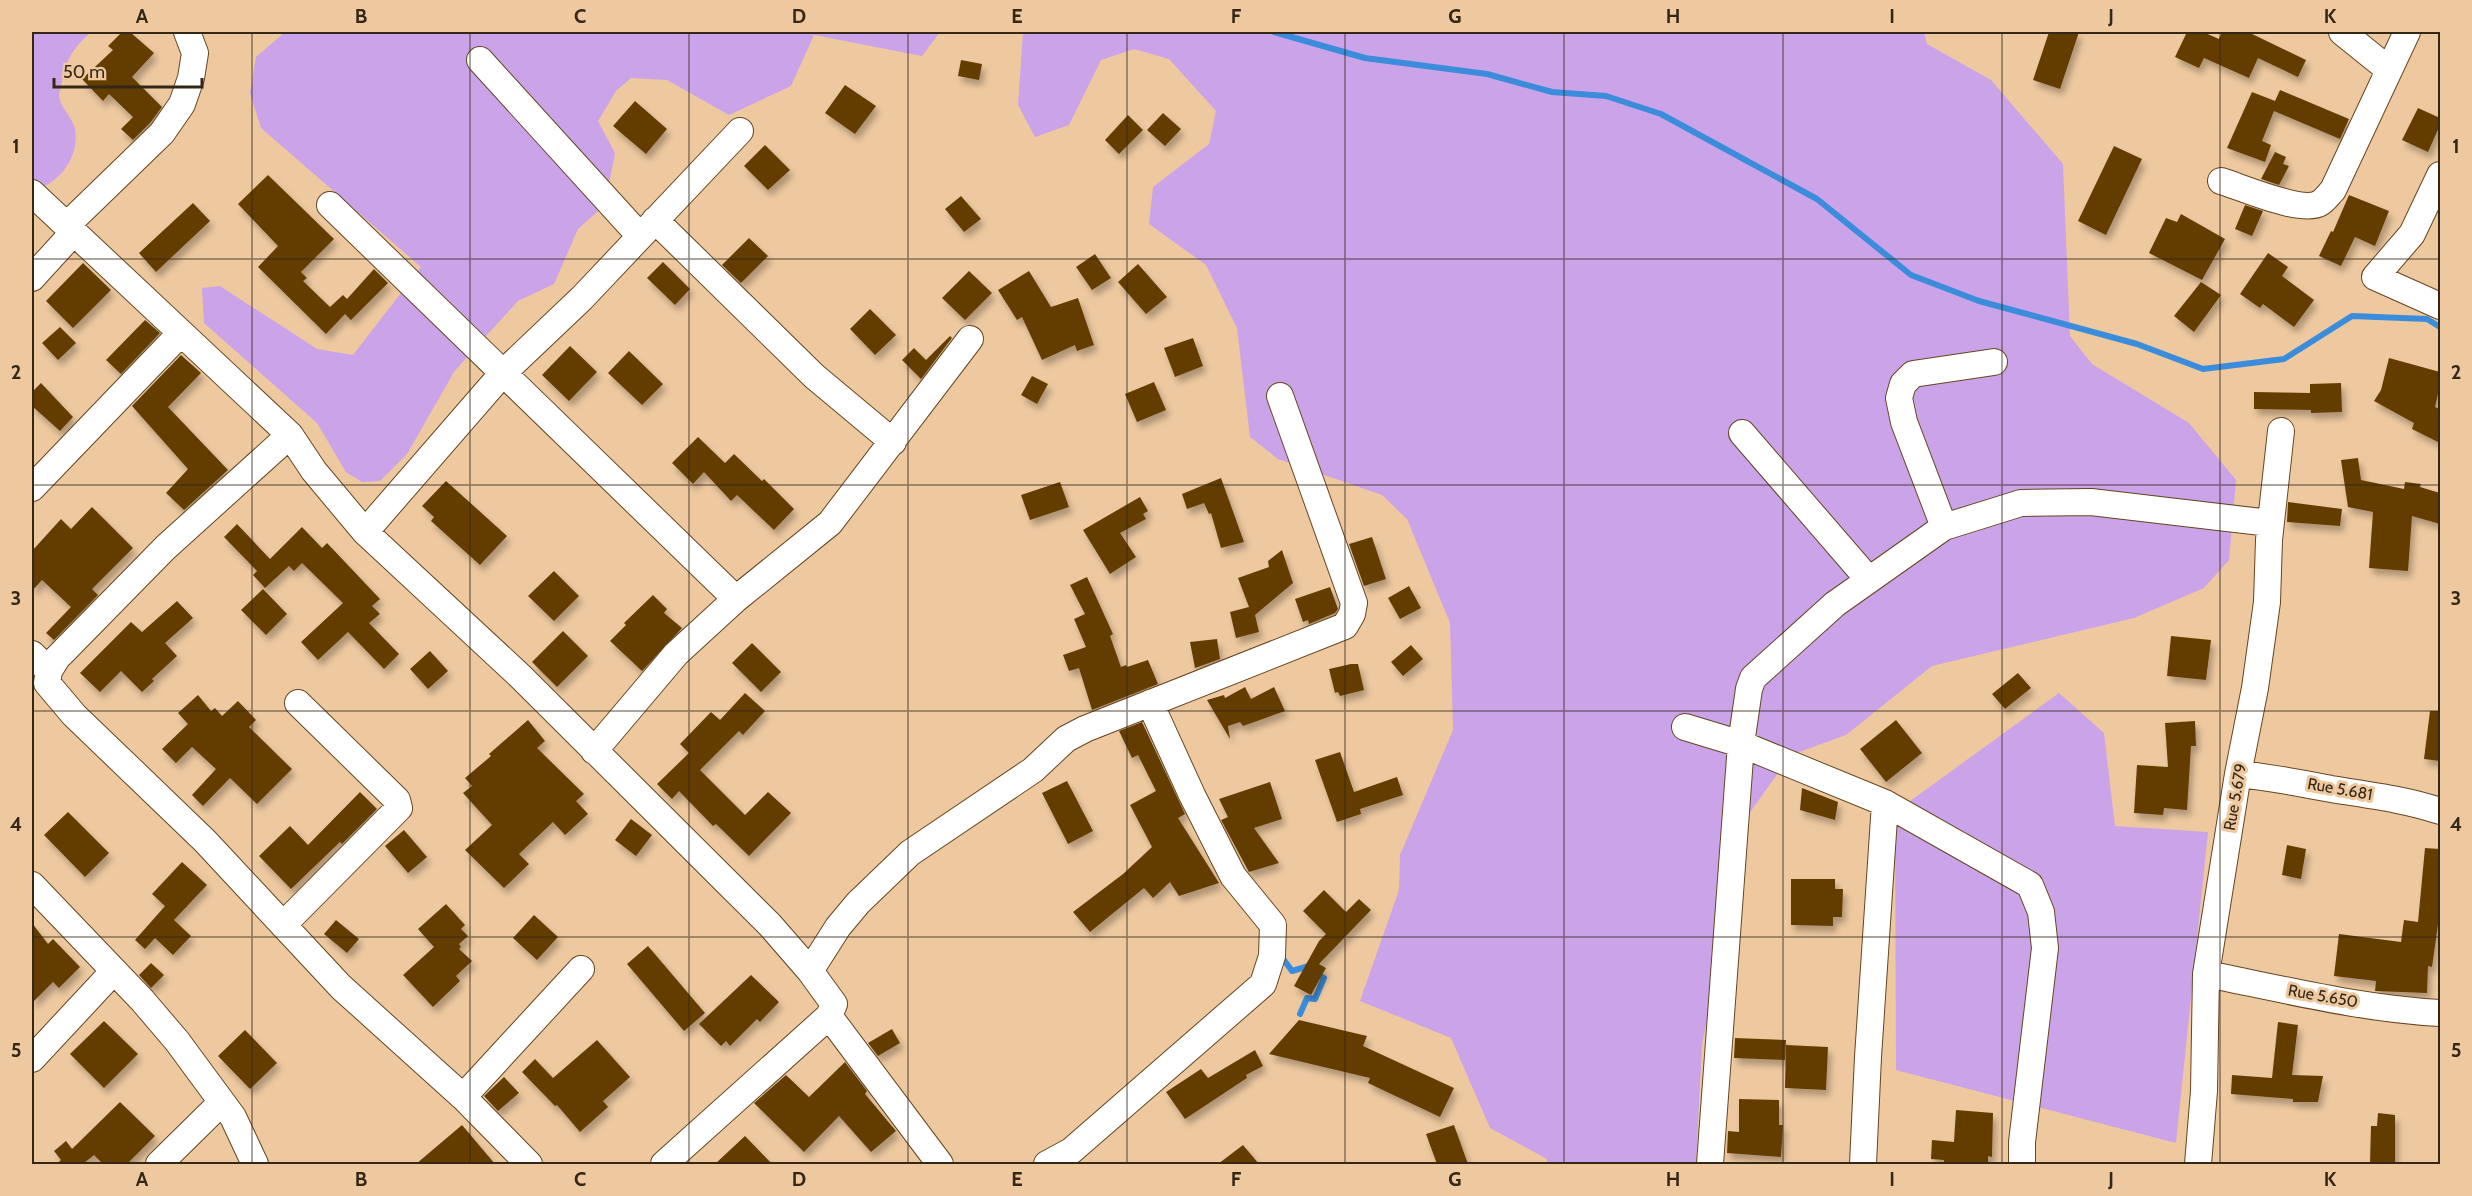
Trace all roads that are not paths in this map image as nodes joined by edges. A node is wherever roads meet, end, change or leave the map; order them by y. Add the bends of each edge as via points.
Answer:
1 (188, 32) edge
2 (2342, 32) edge
3 (2407, 32) edge
4 (480, 60) dead end
5 (2388, 69) junction
6 (740, 131) dead end
7 (2440, 175) edge
8 (2221, 181) dead end
9 (32, 193) edge
10 (330, 204) dead end
11 (647, 228) junction
12 (70, 229) junction
13 (32, 278) edge
14 (2440, 306) edge
15 (180, 334) junction
16 (970, 339) dead end
17 (1994, 362) dead end
18 (503, 373) junction
19 (1280, 396) dead end
20 (2281, 431) dead end
21 (1742, 433) dead end
22 (290, 435) junction
23 (893, 442) junction
24 (32, 488) edge
25 (2270, 523) junction
26 (1944, 527) junction
27 (366, 532) junction
28 (1869, 580) junction
29 (736, 599) junction
30 (40, 663) edge
31 (298, 703) dead end
32 (1150, 703) junction
33 (1685, 727) dead end
34 (1741, 744) junction
35 (594, 751) junction
36 (2238, 774) junction
37 (1885, 803) junction
38 (2440, 811) edge
39 (32, 885) edge
40 (283, 925) junction
41 (580, 969) dead end
42 (810, 971) junction
43 (113, 972) junction
44 (2206, 974) junction
45 (2440, 1014) edge
46 (829, 1016) junction
47 (32, 1059) edge
48 (463, 1097) junction
49 (222, 1102) junction
50 (159, 1164) edge
51 (255, 1164) edge
52 (529, 1164) edge
53 (664, 1164) edge
54 (940, 1164) edge
55 (1047, 1164) edge
56 (1710, 1164) edge
57 (1863, 1164) edge
58 (2022, 1164) edge
59 (2198, 1164) edge

1 - 12 street via 195,53 182,104 162,133
2 - 5 street
3 - 5 street
4 - 11 street
5 - 8 street via 2333,190 2319,204 2286,202
6 - 11 street
7 - 14 street via 2412,234 2375,277
9 - 12 street
10 - 18 street
11 - 18 street via 582,298
11 - 23 street
12 - 13 street
12 - 15 street
15 - 22 street
15 - 24 street
16 - 23 street
17 - 26 street via 1913,374 1903,384 1899,398 1904,422
18 - 27 street
18 - 29 street
19 - 32 street via 1354,603 1352,614 1345,626
20 - 25 street, Rue 5.679
21 - 28 street
22 - 27 street via 314,471
22 - 30 street via 166,547 57,658
23 - 29 street via 830,523
25 - 26 street via 2091,502 2021,503
25 - 36 street, Rue 5.679 via 2264,623
26 - 28 street
27 - 35 street
28 - 34 street via 1835,604 1754,678
29 - 35 street via 676,654
30 - 40 street via 47,683 74,715 205,841
31 - 40 street via 397,800 399,808
32 - 42 street via 1066,739 1033,770 910,853 858,903
32 - 55 street via 1233,876 1273,925 1272,956 1263,984 1071,1151
33 - 34 street
34 - 37 street
34 - 56 street
35 - 42 street
36 - 38 street, Rue 5.681 via 2380,796
36 - 44 street, Rue 5.679
37 - 57 street
37 - 58 street via 2030,885 2042,912 2045,948
39 - 43 street
40 - 48 street via 341,987
41 - 48 street
42 - 46 street via 834,1004
43 - 47 street
43 - 49 street via 177,1041
44 - 45 street, Rue 5.650
44 - 59 street, Rue 5.679
46 - 53 street
46 - 54 street
48 - 52 street
49 - 50 street
49 - 51 street

